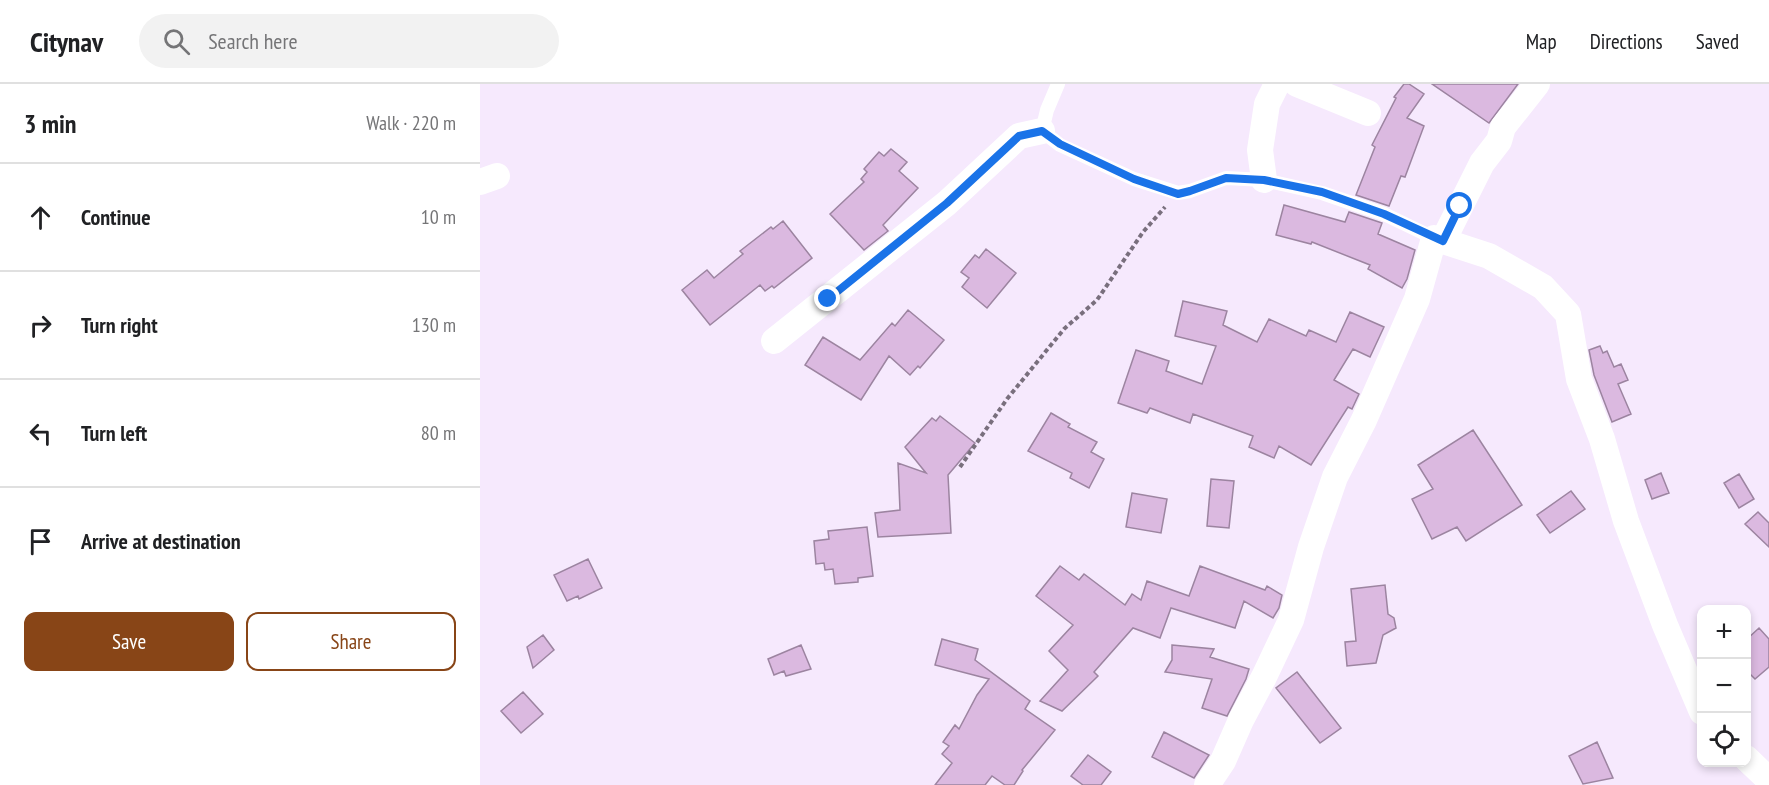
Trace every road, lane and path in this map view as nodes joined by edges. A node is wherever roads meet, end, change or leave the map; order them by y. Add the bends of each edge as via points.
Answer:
1 (1058, 84) edge
2 (1277, 84) edge
3 (1297, 84) edge
4 (1537, 84) edge
5 (1368, 112) dead end
6 (1042, 131) junction
7 (1264, 180) junction
8 (1178, 194) junction
9 (1439, 239) junction
10 (774, 341) dead end
11 (960, 467) dead end
12 (1697, 702) edge
13 (1751, 763) edge
14 (1769, 780) edge
15 (1207, 785) edge

1 - 6 lane
2 - 7 street via 1267,104 1260,150
3 - 5 street
4 - 9 street via 1503,127 1499,141
6 - 8 lane via 1060,144 1123,174
6 - 10 street via 1019,136 947,203
7 - 8 lane via 1226,178
7 - 9 lane via 1322,192
8 - 11 path via 1143,232 1097,300 1064,328 1007,399
9 - 12 street via 1489,256 1543,287 1568,314 1579,379 1626,520
9 - 15 street via 1417,299 1335,477 1291,620 1223,761
13 - 14 street

